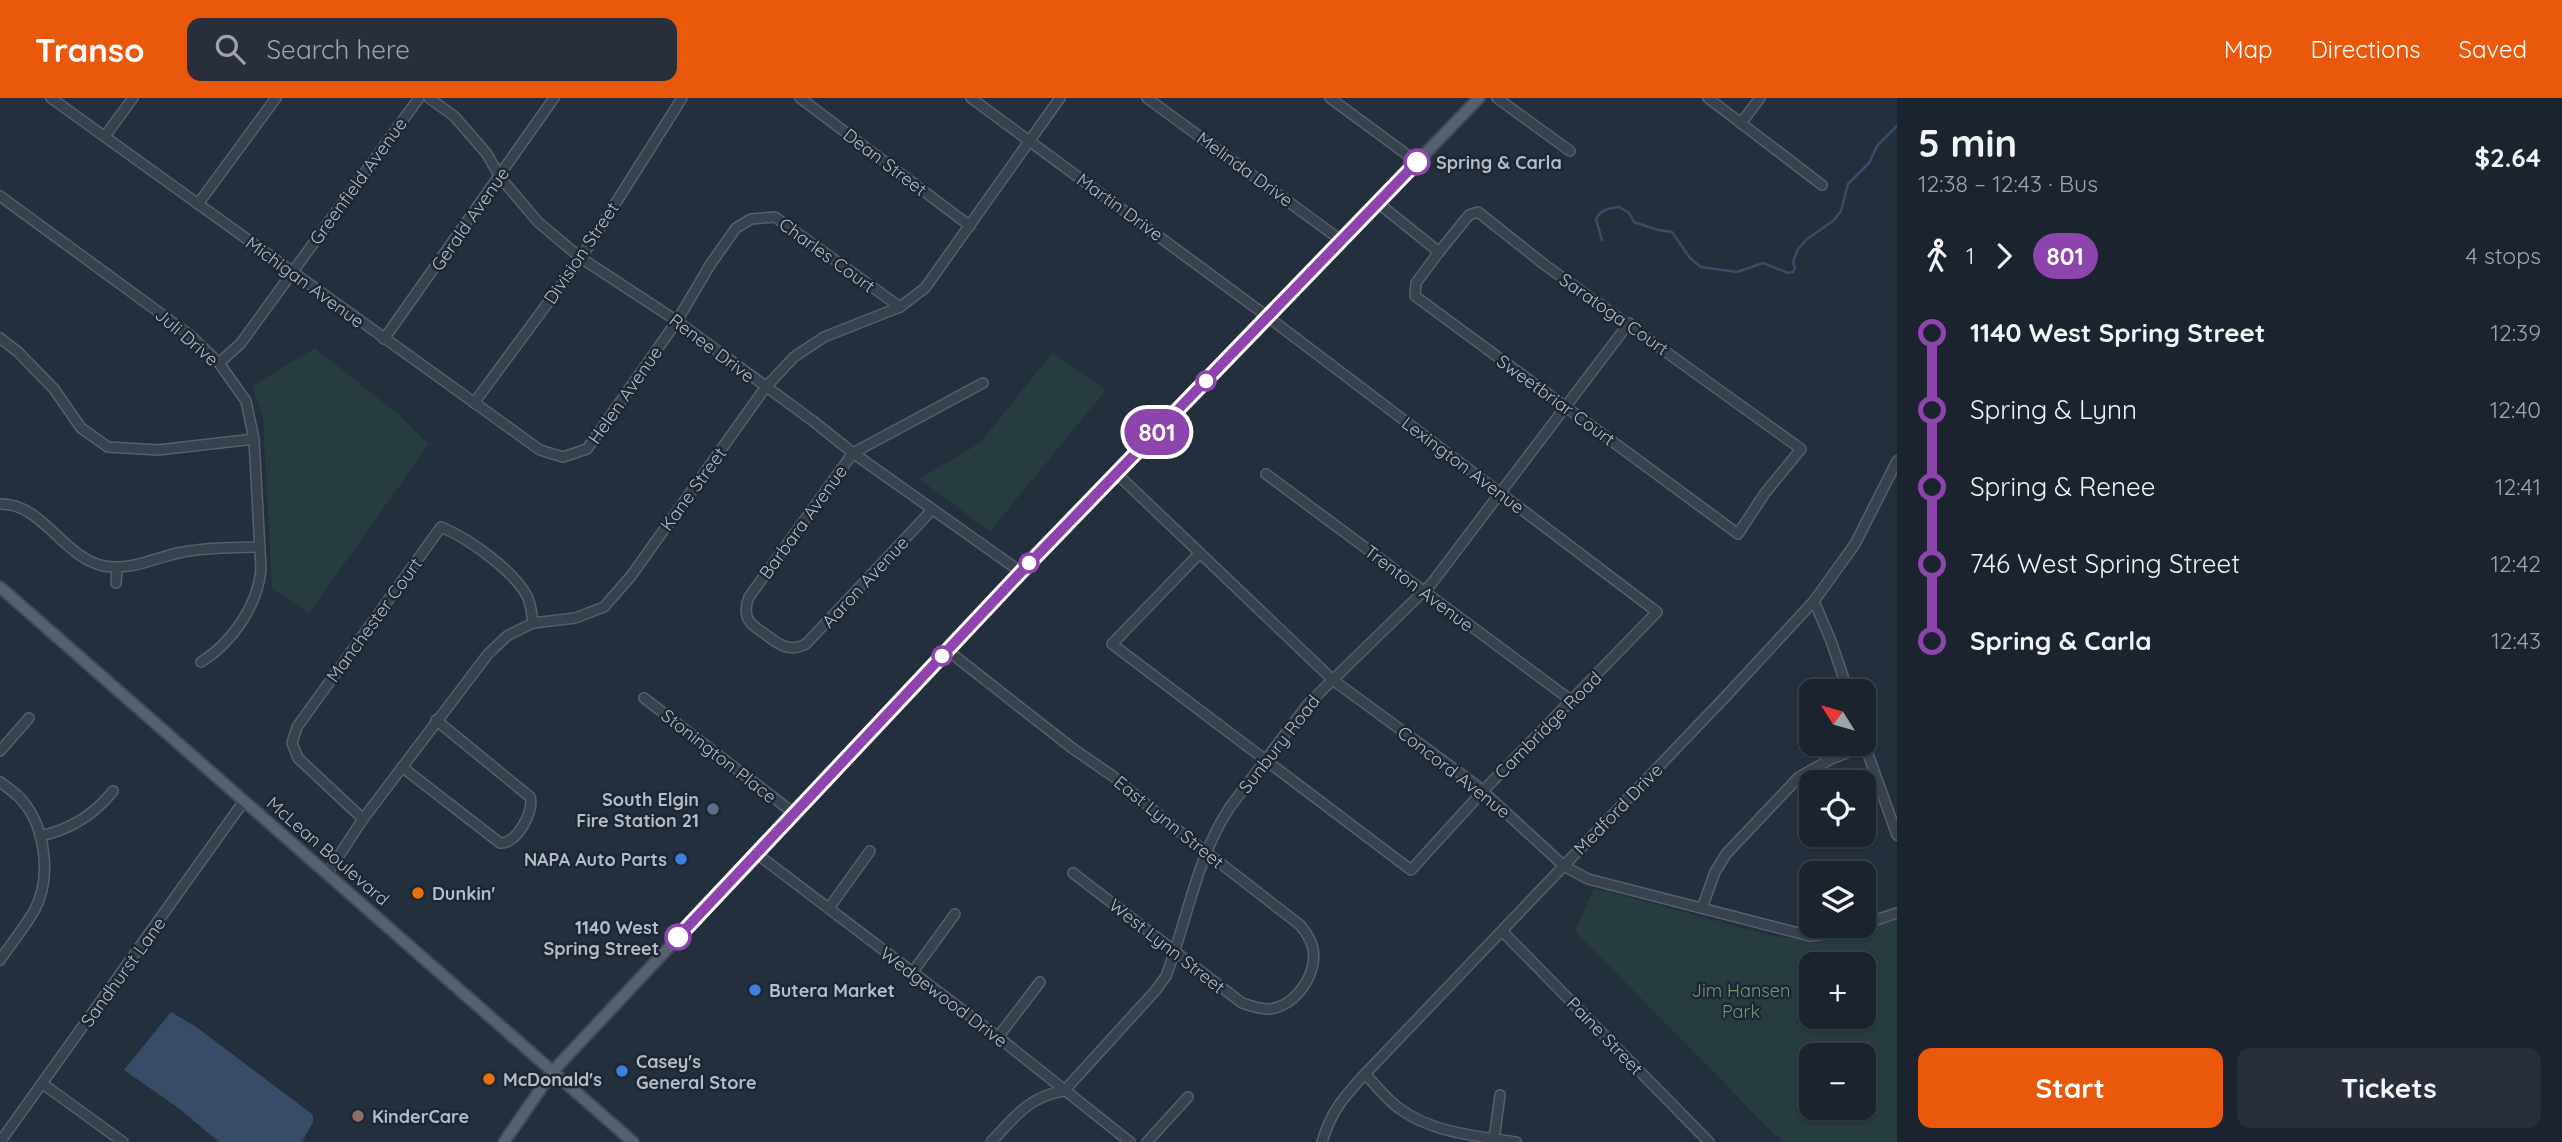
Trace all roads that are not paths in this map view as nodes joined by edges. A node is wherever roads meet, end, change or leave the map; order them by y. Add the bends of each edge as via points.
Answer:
1 (51, 98) edge
2 (132, 98) edge
3 (276, 98) edge
4 (419, 98) edge
5 (429, 98) edge
6 (554, 98) edge
7 (682, 98) edge
8 (800, 98) edge
9 (971, 98) edge
10 (1060, 98) edge
11 (1147, 98) edge
12 (1330, 98) edge
13 (1479, 98) edge
14 (1497, 98) edge
15 (1708, 98) edge
16 (1760, 98) edge
17 (1741, 123) junction
18 (105, 136) junction
19 (1029, 140) junction
20 (1570, 151) dead end
21 (1417, 162) junction
22 (500, 177) junction
23 (1822, 185) dead end
24 (0, 196) edge
25 (198, 204) junction
26 (1378, 204) junction
27 (751, 219) joint
28 (970, 226) junction
29 (1342, 241) junction
30 (1438, 252) junction
31 (581, 258) junction
32 (291, 273) junction
33 (900, 307) junction
34 (1268, 317) junction
35 (677, 321) junction
36 (1629, 323) junction
37 (0, 338) edge
38 (384, 339) junction
39 (219, 363) junction
40 (983, 383) dead end
41 (765, 388) junction
42 (474, 403) junction
43 (1566, 407) junction
44 (254, 439) junction
45 (853, 453) junction
46 (563, 457) joint
47 (1897, 461) edge
48 (1117, 474) junction
49 (1266, 474) dead end
50 (1501, 494) junction
51 (0, 504) edge
52 (932, 510) junction
53 (1738, 534) joint
54 (258, 547) junction
55 (1199, 554) junction
56 (117, 568) junction
57 (1021, 572) junction
58 (116, 583) dead end
59 (0, 587) edge
60 (1424, 592) junction
61 (1814, 601) junction
62 (1657, 612) joint
63 (533, 623) junction
64 (794, 649) joint
65 (947, 650) junction
66 (201, 662) dead end
67 (1844, 679) edge
68 (1333, 680) junction
69 (644, 698) dead end
70 (1572, 701) junction
71 (29, 718) dead end
72 (436, 720) junction
73 (0, 751) edge
74 (1838, 756) edge
75 (1868, 756) edge
76 (1265, 760) junction
77 (402, 767) junction
78 (0, 782) edge
79 (1483, 791) junction
80 (113, 792) dead end
81 (244, 802) junction
82 (795, 814) junction
83 (363, 820) junction
84 (1897, 835) edge
85 (40, 836) junction
86 (870, 851) dead end
87 (1207, 853) junction
88 (757, 854) junction
89 (1563, 866) junction
90 (1073, 873) dead end
91 (327, 874) junction
92 (829, 908) junction
93 (1702, 908) junction
94 (1897, 913) edge
95 (955, 914) dead end
96 (1876, 920) edge
97 (1502, 931) junction
98 (1799, 933) edge
99 (1175, 951) junction
100 (0, 960) edge
101 (912, 973) junction
102 (1040, 982) dead end
103 (1266, 1009) joint
104 (998, 1037) junction
105 (553, 1071) junction
106 (1365, 1074) junction
107 (43, 1084) junction
108 (1064, 1091) junction
109 (1500, 1096) dead end
110 (1188, 1097) dead end
111 (1494, 1139) junction
112 (0, 1142) edge
113 (123, 1142) edge
114 (504, 1142) edge
115 (634, 1142) edge
116 (991, 1142) edge
117 (1130, 1142) edge
118 (1147, 1142) edge
119 (1322, 1142) edge
120 (1516, 1142) edge
121 (1709, 1142) edge

1 - 18 street, Michigan Avenue
2 - 18 street
3 - 25 street
4 - 32 street, Greenfield Avenue
5 - 22 street, Renee Drive via 454,116
6 - 22 street, Gerald Avenue
7 - 31 street, Division Street
8 - 28 street, Dean Street
9 - 19 street, Martin Drive
10 - 19 street, Kane Street
11 - 29 street, Melinda Drive
12 - 21 street
13 - 21 main road
14 - 20 street
15 - 17 street
16 - 17 street
17 - 23 street
18 - 25 street, Michigan Avenue
19 - 28 street, Kane Street
19 - 34 street, Martin Drive
21 - 26 main road
22 - 31 street, Renee Drive via 538,222
22 - 38 street, Gerald Avenue
24 - 39 street, Juli Drive via 190,335
25 - 32 street, Michigan Avenue
26 - 29 main road
26 - 30 street
27 - 33 street, Charles Court via 775,217
27 - 35 street, Helen Avenue via 730,237
28 - 33 street, Kane Street via 925,288
29 - 34 main road
30 - 36 street, Saratoga Court via 1469,215 1478,212
30 - 43 street, Sweetbriar Court via 1416,283 1415,296
31 - 35 street, Renee Drive
31 - 42 street, Division Street
32 - 38 street, Michigan Avenue
32 - 39 street, Greenfield Avenue via 241,343
33 - 41 street, Kane Street via 824,337 794,357
34 - 48 main road
34 - 50 street, Lexington Avenue
35 - 41 street, Renee Drive
35 - 46 street, Helen Avenue via 587,449
36 - 43 street, Sunbury Road
36 - 53 street, Saratoga Court via 1801,449
37 - 44 street via 54,390 81,428 108,447 158,450
38 - 42 street, Michigan Avenue
39 - 44 street, Juli Drive via 246,401
40 - 45 street, Barbara Avenue
41 - 45 street, Renee Drive
41 - 63 street, Kane Street via 604,607 575,618
42 - 46 street, Michigan Avenue via 540,450
43 - 50 street, Sunbury Road
43 - 53 street, Sweetbriar Court
44 - 54 street, Juli Drive
45 - 52 street, Renee Drive
45 - 64 street, Barbara Avenue via 752,592 746,611 752,624 779,645
47 - 61 street, Medford Drive via 1855,544
48 - 55 street, Concord Avenue
48 - 57 main road
49 - 60 street, Trenton Avenue
50 - 60 street, Sunbury Road
50 - 62 street, Lexington Avenue
51 - 56 street via 25,510 87,561
52 - 57 street, Renee Drive
52 - 64 street, Aaron Avenue via 806,644
54 - 56 street via 196,550
54 - 66 street, Juli Drive via 260,588 252,606 219,651
55 - 68 street, Concord Avenue
55 - 76 street via 1112,645
56 - 58 street
57 - 65 main road
59 - 81 main road, McLean Boulevard
60 - 68 street, Sunbury Road
60 - 70 street, Trenton Avenue
61 - 67 street
61 - 89 street, Medford Drive
62 - 70 street, Cambridge Road
63 - 72 street, Kane Street via 507,636 488,654
63 - 83 street, Manchester Court via 528,598 514,578 459,534 441,527 296,727 292,743 298,758
65 - 82 main road
65 - 87 street, East Lynn Street
68 - 76 street, Sunbury Road via 1308,704
68 - 79 street, Concord Avenue
69 - 82 street, Stonington Place
70 - 79 street, Cambridge Road
71 - 73 street
72 - 77 street, Kane Street
72 - 77 street via 530,797 532,811 512,841 500,844
74 - 93 street via 1799,777 1726,854
75 - 84 street
76 - 79 street, Cambridge Road via 1411,870
76 - 87 street, Sunbury Road via 1220,821
77 - 83 street, Kane Street
78 - 85 street via 21,799
79 - 89 street, Concord Avenue
80 - 85 street via 80,821
81 - 91 main road, McLean Boulevard
81 - 107 street, Sandhurst Lane
82 - 88 main road
83 - 91 street, Kane Street
85 - 100 street via 43,889 34,911
86 - 92 street
87 - 99 street, Sunbury Road
87 - 103 street, East Lynn Street via 1310,937 1314,966 1309,977 1284,1005
88 - 92 street, Wedgewood Drive
88 - 105 main road
89 - 93 street, Concord Avenue via 1588,879
89 - 97 street, Medford Drive
90 - 99 street, West Lynn Street
91 - 105 main road, McLean Boulevard
92 - 101 street, Wedgewood Drive
93 - 98 street, Concord Avenue
94 - 96 street
95 - 101 street
97 - 106 street, Medford Drive
97 - 121 street, Paine Street
99 - 103 street, West Lynn Street via 1242,1003
99 - 108 street, Sunbury Road via 1156,990
101 - 104 street, Wedgewood Drive
102 - 104 street
104 - 108 street, Wedgewood Drive
105 - 114 main road
105 - 115 main road, McLean Boulevard
106 - 111 street via 1399,1108 1424,1123
106 - 119 street, Medford Drive via 1338,1104
107 - 112 street, Sandhurst Lane
107 - 113 street
108 - 116 street, Sunbury Road via 1042,1095 1023,1108
108 - 117 street, Wedgewood Drive
109 - 111 street
110 - 118 street
111 - 120 street

